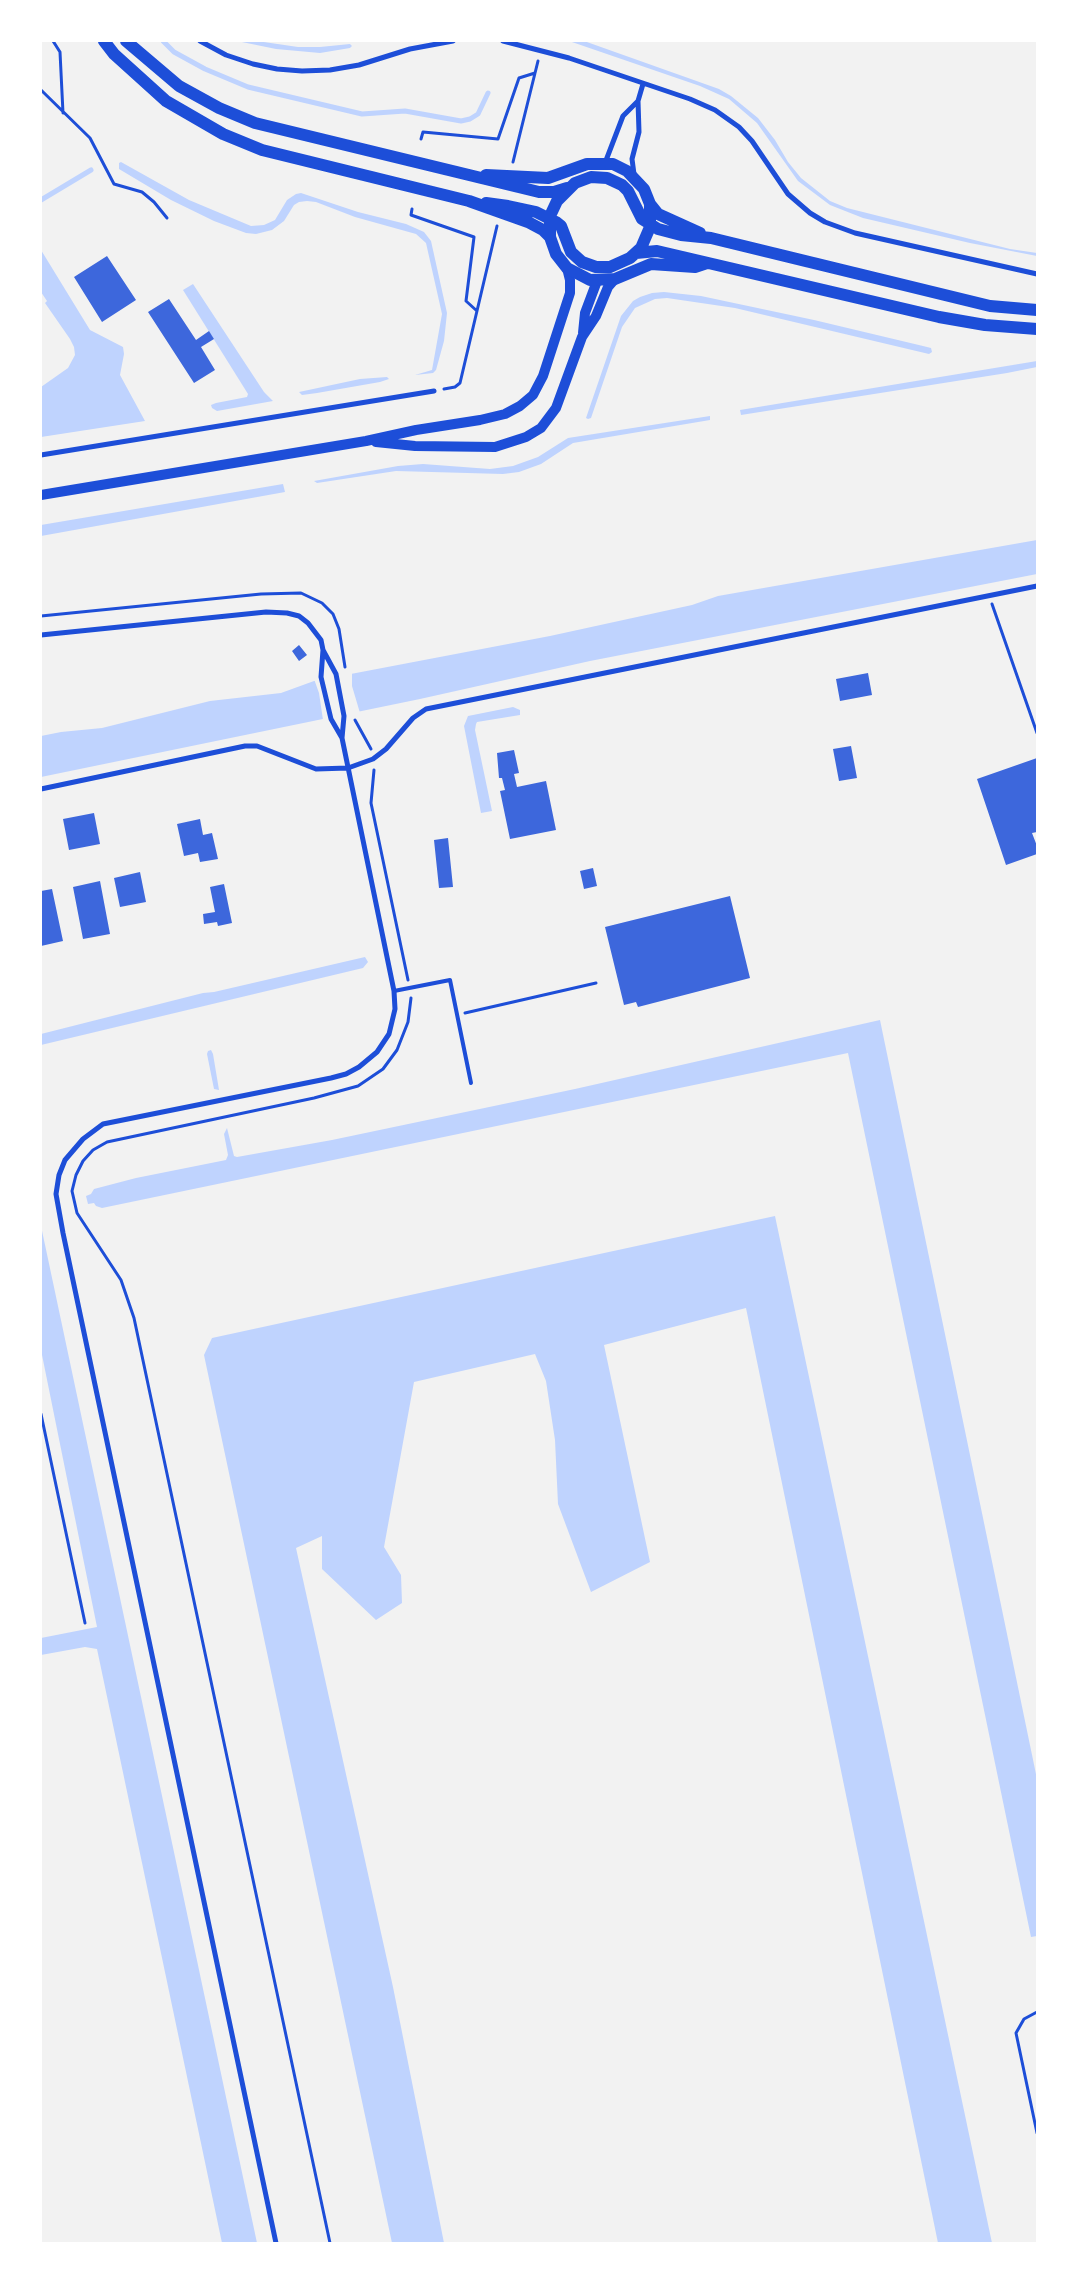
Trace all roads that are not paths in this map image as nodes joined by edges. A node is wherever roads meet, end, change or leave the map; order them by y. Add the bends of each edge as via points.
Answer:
1 (104, 41) edge
2 (126, 41) edge
3 (200, 41) edge
4 (453, 41) edge
5 (503, 41) edge
6 (643, 84) junction
7 (638, 101) junction
8 (604, 163) junction
9 (634, 176) junction
10 (474, 177) junction
11 (599, 177) junction
12 (569, 187) junction
13 (469, 201) junction
14 (650, 204) junction
15 (550, 219) junction
16 (651, 225) junction
17 (550, 237) junction
18 (711, 238) junction
19 (636, 254) junction
20 (707, 263) junction
21 (610, 267) junction
22 (567, 268) junction
23 (1037, 274) edge
24 (615, 279) junction
25 (597, 281) junction
26 (1037, 310) edge
27 (1037, 329) edge
28 (582, 337) junction
29 (434, 391) road end
30 (366, 441) junction
31 (41, 454) edge
32 (41, 495) edge
33 (1037, 586) edge
34 (41, 635) edge
35 (323, 650) junction
36 (342, 738) junction
37 (348, 768) junction
38 (41, 789) edge
39 (394, 991) junction
40 (471, 1083) dead end
41 (276, 2243) edge

1 - 13 main road via 166,101 223,134 262,150
2 - 10 main road via 179,86 255,123
3 - 4 street via 253,64 302,71 359,65 410,49
5 - 6 street via 562,56
6 - 7 street
6 - 23 street via 700,102 726,116 752,141 788,194 825,222 855,233
7 - 8 street via 622,116
7 - 9 street via 639,132 632,159
8 - 9 main road via 620,167
8 - 10 main road via 582,165 565,174 539,179 500,174
8 - 11 main road
9 - 14 main road
10 - 12 main road via 539,192
11 - 12 main road via 583,179
11 - 16 main road via 615,181 628,191 638,213
12 - 15 main road via 554,206
13 - 15 main road via 536,212
13 - 17 main road via 528,222
14 - 16 main road
14 - 18 main road via 671,222
15 - 17 main road
15 - 21 main road via 561,226 576,257 596,267
16 - 18 main road via 681,235
16 - 19 main road
17 - 22 main road via 556,254
18 - 26 main road via 990,306
19 - 20 main road via 657,251
19 - 21 main road
20 - 24 main road via 695,267 652,264
20 - 27 main road via 939,317
21 - 25 main road
22 - 25 main road
22 - 30 main road via 570,293 552,353 533,395 505,414
24 - 25 main road
24 - 28 main road
25 - 28 main road via 585,313
28 - 30 main road via 556,408 541,428 526,437 495,447 416,446
29 - 31 street
30 - 32 main road
33 - 37 street via 426,709 373,759
34 - 35 street via 266,612 287,613 308,623 321,640
35 - 36 street via 336,674 344,716
35 - 36 street via 321,677 331,719
36 - 37 street
37 - 38 street via 316,769 258,746 245,746
37 - 39 street
39 - 40 lane via 450,980
39 - 41 street via 395,1009 389,1034 377,1052 359,1067 331,1078 103,1124 83,1139 65,1160 56,1194

